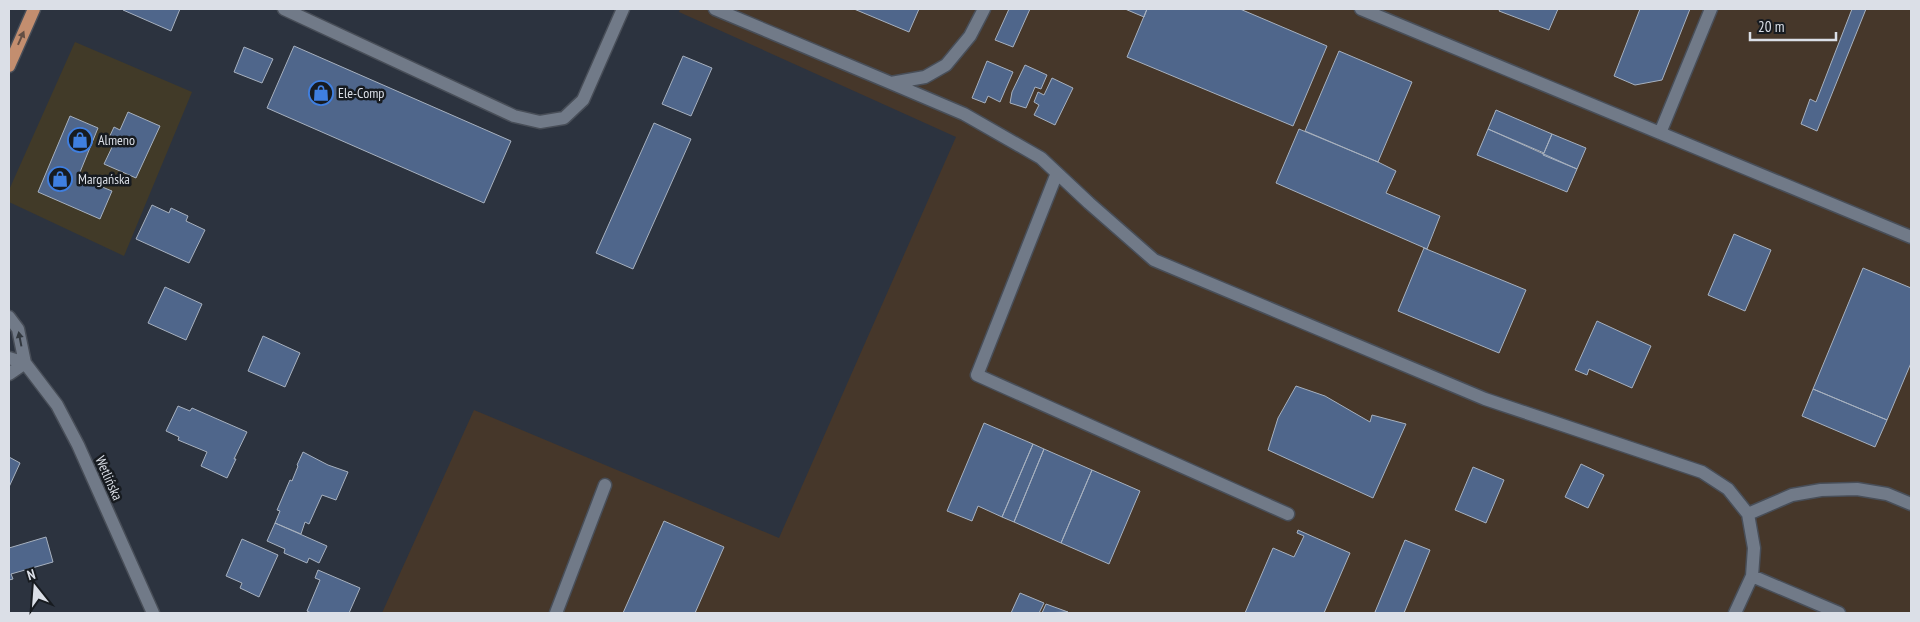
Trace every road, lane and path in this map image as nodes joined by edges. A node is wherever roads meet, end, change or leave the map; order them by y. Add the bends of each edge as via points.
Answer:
1 (34, 9) edge
2 (284, 9) edge
3 (623, 9) edge
4 (715, 9) edge
5 (984, 9) edge
6 (1361, 9) edge
7 (1711, 9) edge
8 (9, 66) edge
9 (891, 83) junction
10 (1660, 133) junction
11 (1057, 172) junction
12 (1911, 237) edge
13 (9, 317) edge
14 (9, 358) edge
15 (25, 363) junction
16 (9, 374) edge
17 (605, 485) dead end
18 (1911, 504) edge
19 (1288, 514) dead end
20 (1748, 514) junction
21 (1752, 576) junction
22 (153, 613) edge
23 (556, 613) edge
24 (1735, 613) edge
25 (1839, 613) edge

8 -> 1 main road
2 - 3 street via 514,116 540,122 564,118 583,100
4 - 9 street
5 - 9 street via 970,36 946,65 925,77
6 - 10 street
7 - 10 street
9 - 11 street via 964,114 1041,158
10 - 12 street
11 - 19 street via 977,375
11 - 20 street via 1154,260 1485,399 1702,472 1728,489
15 -> 13 street, Wetlińska via 18,329
14 - 15 street
15 - 16 street
15 - 22 street, Wetlińska via 57,405 78,445
17 - 23 street
18 - 20 street via 1858,488 1821,490 1792,495
20 - 21 street via 1754,548
21 - 24 street
21 - 25 street

